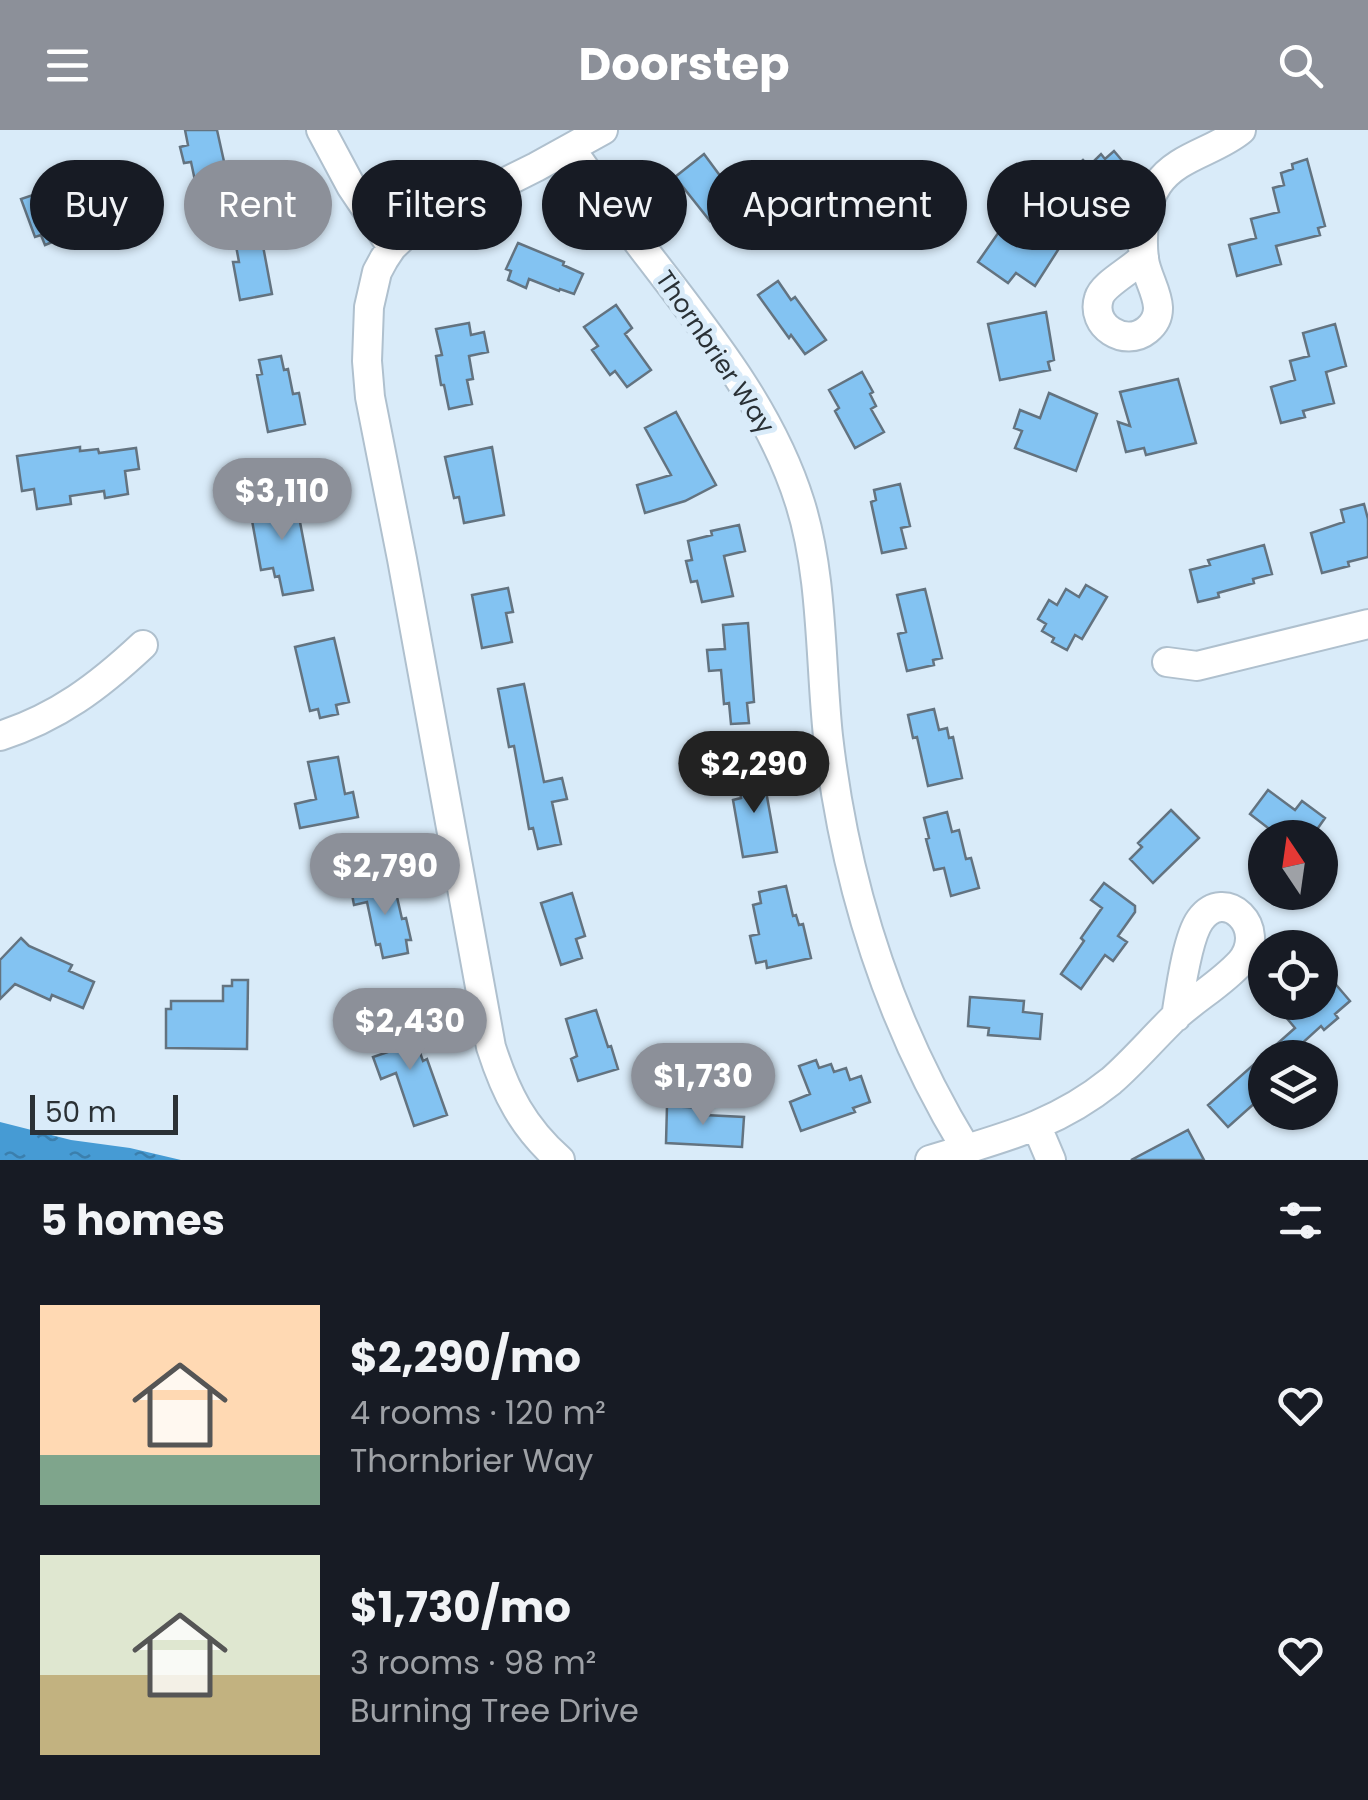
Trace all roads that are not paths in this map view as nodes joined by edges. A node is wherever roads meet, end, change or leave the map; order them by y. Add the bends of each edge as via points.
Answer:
1 (320, 130) edge
2 (603, 130) edge
3 (1241, 130) edge
4 (571, 148) junction
5 (522, 173) edge
6 (352, 187) edge
7 (390, 250) edge
8 (1144, 257) dead end
9 (1368, 624) edge
10 (143, 646) dead end
11 (1167, 662) dead end
12 (0, 736) edge
13 (1176, 1016) dead end
14 (1037, 1127) junction
15 (966, 1149) junction
16 (560, 1160) edge
17 (930, 1160) edge
18 (1051, 1160) edge

1 - 6 street
2 - 4 street
3 - 8 street via 1186,159 1158,184 1145,219
4 - 5 street
4 - 15 street, Thornbrier Way via 743,384 792,480 810,544 828,738 856,892 896,1013
7 - 16 street via 368,307 366,361 491,1047 515,1108
9 - 11 street via 1197,666
10 - 12 street via 58,712
13 - 14 street via 1112,1080
14 - 15 street
14 - 18 street
15 - 17 street

